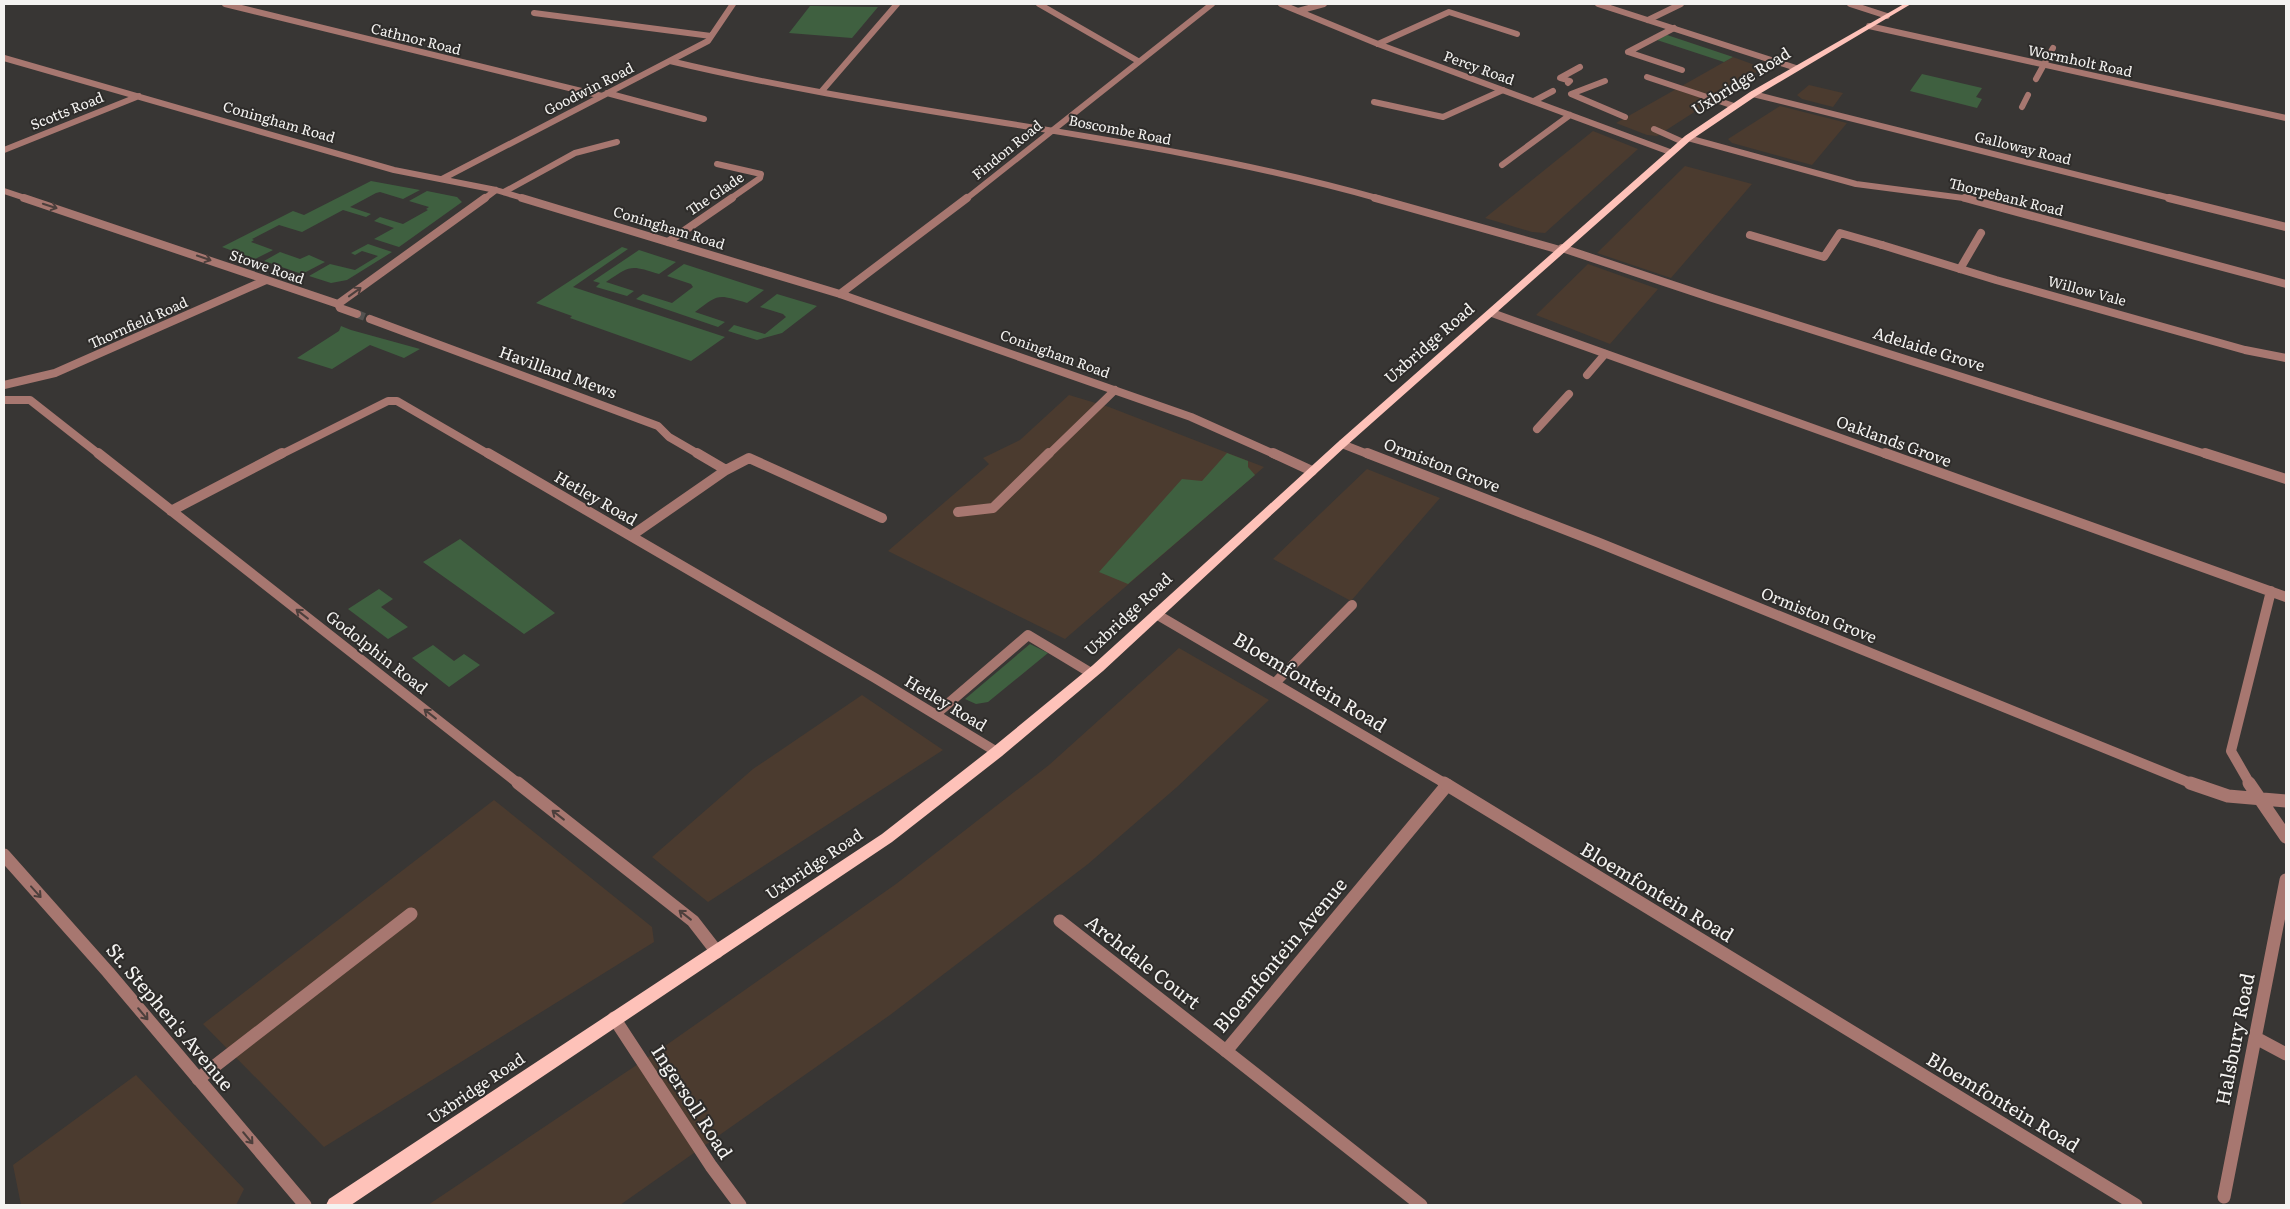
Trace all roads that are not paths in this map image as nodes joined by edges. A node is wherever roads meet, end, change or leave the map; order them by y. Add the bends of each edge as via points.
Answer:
1 (225, 4) edge
2 (239, 4) edge
3 (733, 4) edge
4 (897, 4) edge
5 (1039, 4) edge
6 (1212, 4) edge
7 (1281, 4) edge
8 (1324, 4) edge
9 (1598, 4) edge
10 (1681, 4) edge
11 (1850, 4) edge
12 (1908, 4) edge
13 (232, 6) junction
14 (1298, 12) junction
15 (534, 13) dead end
16 (1887, 16) junction
17 (1648, 20) junction
18 (1869, 26) junction
19 (1674, 28) junction
20 (1517, 34) dead end
21 (711, 36) junction
22 (1378, 44) junction
23 (2053, 48) dead end
24 (4, 58) edge
25 (670, 61) junction
26 (1138, 62) junction
27 (2044, 66) junction
28 (1580, 67) dead end
29 (1796, 68) junction
30 (1682, 70) dead end
31 (1648, 76) dead end
32 (2036, 79) dead end
33 (1605, 81) dead end
34 (1568, 83) dead end
35 (1503, 90) junction
36 (1553, 91) dead end
37 (821, 92) junction
38 (1753, 94) junction
39 (604, 95) junction
40 (2028, 95) dead end
41 (139, 96) junction
42 (1534, 101) junction
43 (1374, 102) dead end
44 (1734, 106) junction
45 (2022, 107) dead end
46 (1570, 115) junction
47 (1625, 117) dead end
48 (2286, 118) edge
49 (704, 119) dead end
50 (1654, 129) dead end
51 (1051, 130) junction
52 (1686, 140) junction
53 (617, 142) dead end
54 (4, 150) edge
55 (1670, 152) junction
56 (717, 164) dead end
57 (1502, 166) dead end
58 (442, 179) junction
59 (4, 191) edge
60 (500, 191) junction
61 (2286, 227) edge
62 (1981, 233) dead end
63 (1750, 235) dead end
64 (668, 242) junction
65 (1561, 249) junction
66 (1960, 269) junction
67 (266, 280) junction
68 (2286, 284) edge
69 (840, 294) junction
70 (338, 304) junction
71 (1492, 313) junction
72 (357, 314) tunnel mouth
73 (370, 319) tunnel mouth
74 (1605, 354) junction
75 (2286, 358) edge
76 (1587, 375) dead end
77 (4, 385) edge
78 (1115, 390) junction
79 (1569, 394) dead end
80 (4, 400) edge
81 (1536, 429) dead end
82 (1342, 444) junction
83 (726, 470) junction
84 (1312, 470) junction
85 (2286, 479) edge
86 (171, 511) junction
87 (958, 512) dead end
88 (882, 518) dead end
89 (631, 536) junction
90 (2271, 591) junction
91 (2286, 596) edge
92 (1352, 605) dead end
93 (1156, 614) junction
94 (1091, 673) junction
95 (1275, 683) junction
96 (936, 714) junction
97 (997, 752) junction
98 (1447, 785) junction
99 (2260, 798) junction
100 (2286, 801) edge
101 (2286, 837) edge
102 (4, 855) edge
103 (2286, 880) edge
104 (411, 914) dead end
105 (1060, 921) dead end
106 (717, 952) junction
107 (614, 1018) junction
108 (2256, 1038) junction
109 (1226, 1051) junction
110 (2286, 1054) edge
111 (198, 1079) junction
112 (2224, 1201) edge
113 (305, 1205) edge
114 (335, 1205) edge
115 (740, 1205) edge
116 (1421, 1205) edge
117 (2136, 1205) edge

1 - 13 street, Cathnor Road
2 - 13 street
3 - 21 street, Goodwin Road
4 - 37 street
5 - 26 street
6 - 26 street, Findon Road
7 - 14 street, Percy Road
8 - 14 street
9 - 17 street
10 - 17 street
11 - 16 street
12 - 16 main road, Uxbridge Road
13 - 39 street, Cathnor Road
14 - 22 street, Percy Road
15 - 21 street
16 - 18 main road, Uxbridge Road
17 - 19 street
18 - 27 street, Wormholt Road
18 - 29 main road, Uxbridge Road
19 - 29 street
19 - 30 street via 1628,52
20 - 22 street via 1449,12
21 - 25 street, Goodwin Road via 708,41
22 - 35 street, Percy Road
23 - 27 street
24 - 41 street, Coningham Road
25 - 37 street, Boscombe Road via 754,81
25 - 39 street, Goodwin Road
26 - 51 street, Findon Road
27 - 32 street
27 - 48 street, Wormholt Road
28 - 34 street via 1560,78 1570,81
29 - 38 main road, Uxbridge Road
31 - 44 street
33 - 47 street via 1571,94
35 - 42 street, Percy Road
35 - 43 street via 1443,116
36 - 42 street
37 - 51 street, Boscombe Road
38 - 44 main road, Uxbridge Road
38 - 61 street, Galloway Road
39 - 49 street, Cathnor Road
39 - 58 street, Goodwin Road
40 - 45 street
41 - 54 street, Scotts Road
41 - 58 street, Coningham Road via 394,170
42 - 46 street, Percy Road
44 - 52 main road, Uxbridge Road
46 - 55 street, Percy Road
46 - 57 street
50 - 52 street, Thorpebank Road
51 - 65 street, Boscombe Road via 1193,156 1344,189
51 - 69 street, Findon Road
52 - 55 main road, Uxbridge Road
52 - 68 street, Thorpebank Road via 1856,184 1967,198
53 - 60 street via 574,153
55 - 65 main road, Uxbridge Road
56 - 64 street, The Glade via 762,174
58 - 60 street, Coningham Road
59 -> 67 street, Stowe Road
60 - 64 street, Coningham Road
70 -> 60 street
62 - 66 street
63 - 66 street, Willow Vale via 1824,257 1840,233
64 - 69 street, Coningham Road
65 - 71 main road, Uxbridge Road
65 - 85 street, Adelaide Grove
66 - 75 street, Willow Vale via 2244,350
67 - 70 street, Stowe Road
67 - 77 street, Thornfield Road via 55,373
69 - 78 street, Coningham Road
70 - 72 street via 340,308
71 - 74 street, Oaklands Grove
71 - 82 main road, Uxbridge Road
73 - 83 street, Havilland Mews via 658,426 669,437
74 - 76 street
74 - 90 street, Oaklands Grove
78 - 84 street, Coningham Road via 1191,418
78 - 87 street via 993,508
79 - 81 street
80 - 86 street, Godolphin Road via 30,400
82 - 84 main road, Uxbridge Road
82 - 99 street, Ormiston Grove via 1598,542 2209,791
83 - 88 street via 749,458
83 - 89 street
84 - 93 main road, Uxbridge Road
86 - 89 street, Hetley Road via 388,400 397,401
106 -> 86 street, Godolphin Road via 693,922
89 - 96 street, Hetley Road
90 - 91 street, Oaklands Grove
90 - 99 street via 2231,751
92 - 95 street
93 - 94 main road, Uxbridge Road
93 - 95 street, Bloemfontein Road
94 - 96 street via 1028,635
94 - 97 main road, Uxbridge Road
95 - 98 street, Bloemfontein Road
96 - 97 street, Hetley Road
97 - 106 main road, Uxbridge Road via 887,838
98 - 109 street, Bloemfontein Avenue
98 - 117 street, Bloemfontein Road
99 - 100 street, Ormiston Grove
99 - 101 street
102 -> 111 street, St. Stephen's Avenue
103 - 108 street, Halsbury Road
104 - 111 street
105 - 109 street, Archdale Court
106 - 107 main road, Uxbridge Road
107 - 114 main road, Uxbridge Road
107 - 115 street, Ingersoll Road
108 - 110 street
108 - 112 street, Halsbury Road
109 - 116 street, Bloemfontein Avenue
111 -> 113 street, St. Stephen's Avenue

